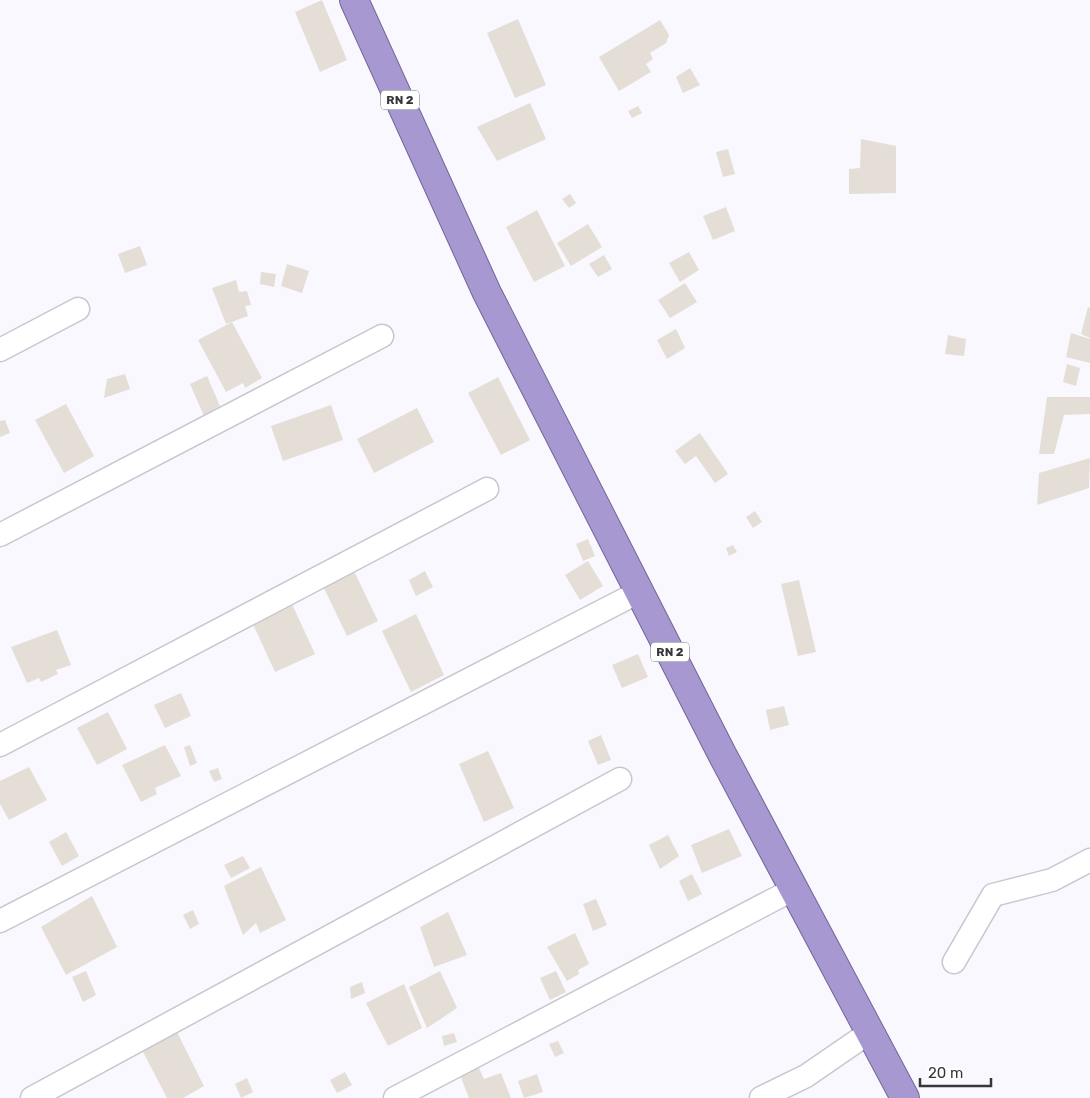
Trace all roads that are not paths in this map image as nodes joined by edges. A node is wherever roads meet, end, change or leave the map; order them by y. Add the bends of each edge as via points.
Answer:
1 (354, 0) edge
2 (78, 309) dead end
3 (382, 336) dead end
4 (0, 350) edge
5 (487, 489) dead end
6 (0, 535) edge
7 (639, 592) junction
8 (0, 745) edge
9 (620, 779) dead end
10 (1090, 860) edge
11 (794, 889) junction
12 (0, 921) edge
13 (954, 962) dead end
14 (870, 1032) junction
15 (32, 1098) edge
16 (395, 1098) edge
17 (761, 1098) edge
18 (905, 1098) edge

1 - 7 highway, RN 2 via 487,293
2 - 4 street
3 - 6 street
5 - 8 street
7 - 11 highway, RN 2
7 - 12 street
9 - 15 street
10 - 13 street via 1052,880 993,895
11 - 14 highway, RN 2
11 - 16 street
14 - 17 street via 806,1076
14 - 18 highway, RN 2

